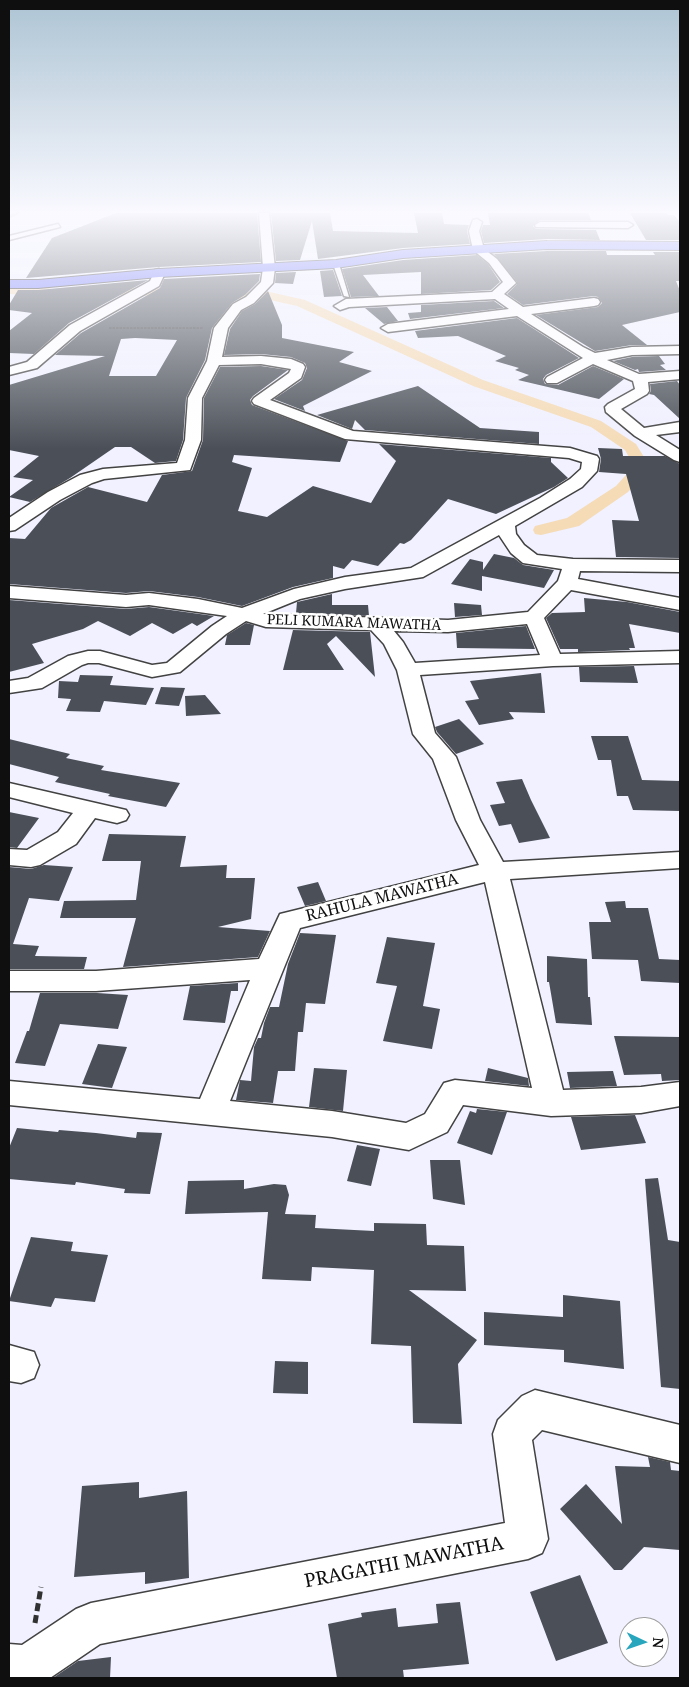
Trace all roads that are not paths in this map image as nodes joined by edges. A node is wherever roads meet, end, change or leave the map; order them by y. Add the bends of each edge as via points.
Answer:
1 (138, 292) edge
2 (258, 292) edge
3 (341, 292) edge
4 (498, 292) edge
5 (498, 295) junction
6 (343, 301) joint
7 (594, 302) dead end
8 (520, 312) junction
9 (388, 328) dead end
10 (578, 350) junction
11 (680, 350) edge
12 (563, 358) dead end
13 (593, 358) junction
14 (214, 361) junction
15 (9, 371) edge
16 (680, 375) edge
17 (638, 378) junction
18 (552, 380) dead end
19 (680, 428) edge
20 (641, 433) junction
21 (679, 454) edge
22 (506, 523) junction
23 (9, 526) edge
24 (680, 566) edge
25 (570, 574) junction
26 (9, 592) edge
27 (680, 604) edge
28 (244, 614) junction
29 (534, 616) junction
30 (378, 625) junction
31 (680, 658) edge
32 (553, 660) junction
33 (408, 670) junction
34 (9, 687) edge
35 (9, 790) edge
36 (89, 809) junction
37 (117, 815) dead end
38 (9, 857) edge
39 (680, 860) edge
40 (495, 871) junction
41 (269, 969) junction
42 (9, 981) edge
43 (9, 1093) edge
44 (680, 1094) edge
45 (551, 1104) junction
46 (210, 1112) junction
47 (680, 1444) edge
48 (21, 1671) edge

1 - 15 street via 75,328 32,366
2 - 14 street via 237,307 221,328
3 - 6 lane
4 - 5 street
5 - 6 street
5 - 8 street
7 - 8 street
8 - 9 street
8 - 10 street
10 - 12 street
10 - 13 street
11 - 13 street via 632,351
13 - 17 street
13 - 18 street
14 - 22 street via 291,363 298,367 296,375 259,401 351,436 570,453 591,459 589,471 576,483
14 - 23 street via 195,398 193,440 184,467 103,474 86,479
16 - 17 street
17 - 20 street via 642,391 613,407 614,412
19 - 20 street
20 - 21 street
22 - 25 street via 507,534 517,549 530,559
22 - 28 street via 416,573 345,583 294,595
24 - 25 street
25 - 27 street
25 - 29 street
26 - 28 street, PELI KUMARA MAWATHA via 126,601 149,599
28 - 30 street, PELI KUMARA MAWATHA via 266,621
28 - 34 street via 219,630 174,668 152,671 100,656 88,657 75,660 34,682
29 - 30 street, PELI KUMARA MAWATHA via 448,626
29 - 32 street
30 - 33 street via 393,642
31 - 32 street
32 - 33 street
33 - 40 street via 424,734 444,757 468,820
35 - 36 street
36 - 37 street
36 - 38 street via 67,838 31,859
39 - 40 street, RAHULA MAWATHA
40 - 41 street, RAHULA MAWATHA via 289,922
40 - 45 street
41 - 42 street via 96,981
41 - 46 street, RAHULA MAWATHA
43 - 46 street
44 - 45 street via 642,1100
45 - 46 street via 455,1092 436,1123 409,1137 332,1124
47 - 48 street, PRAGATHI MAWATHA via 535,1409 512,1434 528,1539 91,1624

